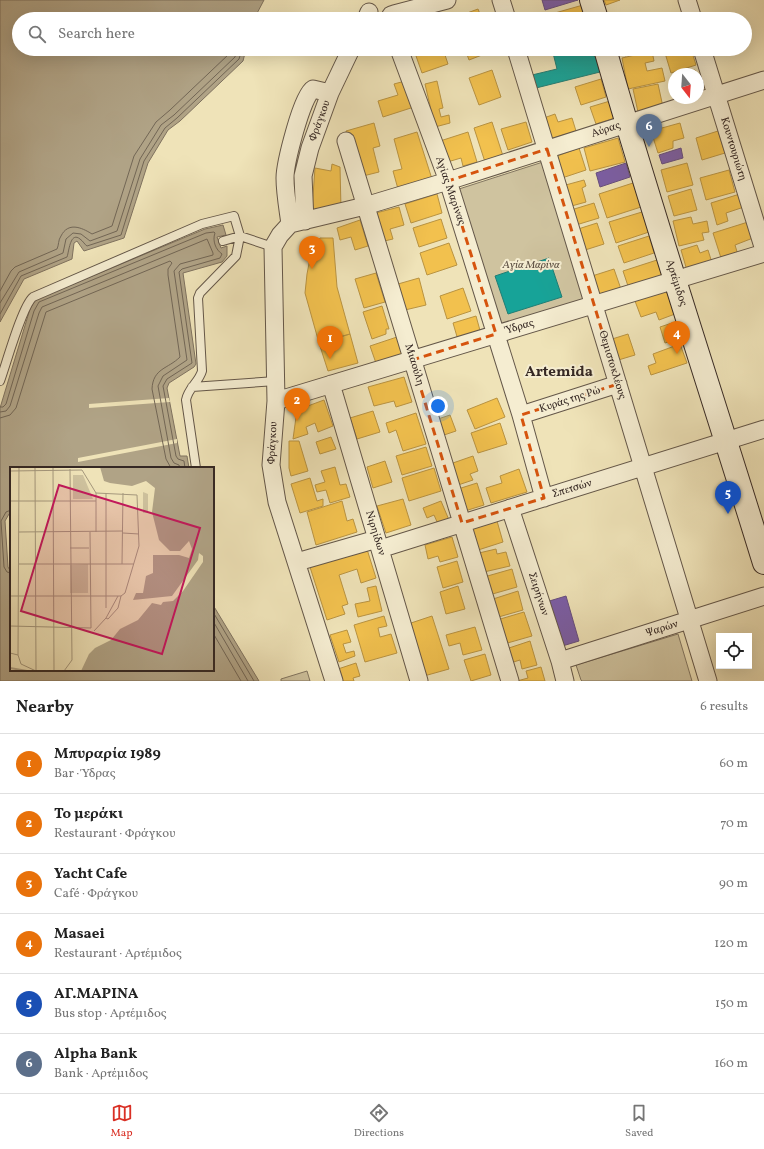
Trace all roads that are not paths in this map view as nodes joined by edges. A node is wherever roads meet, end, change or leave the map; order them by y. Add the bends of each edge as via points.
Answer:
1 (447, 0) edge
2 (501, 0) edge
3 (591, 0) edge
4 (687, 0) edge
5 (402, 12) edge
6 (505, 12) edge
7 (595, 12) edge
8 (690, 12) edge
9 (348, 56) edge
10 (402, 56) edge
11 (518, 56) edge
12 (607, 56) edge
13 (704, 56) edge
14 (764, 80) edge
15 (716, 95) junction
16 (626, 124) junction
17 (346, 141) dead end
18 (547, 149) junction
19 (448, 181) junction
20 (365, 206) junction
21 (297, 223) junction
22 (240, 236) junction
23 (223, 241) dead end
24 (273, 247) junction
25 (764, 251) edge
26 (674, 280) junction
27 (594, 304) junction
28 (496, 334) junction
29 (412, 360) junction
30 (0, 381) edge
31 (276, 381) junction
32 (331, 384) junction
33 (618, 384) junction
34 (192, 387) junction
35 (276, 401) junction
36 (521, 416) junction
37 (764, 429) edge
38 (726, 441) junction
39 (643, 466) junction
40 (196, 467) edge
41 (544, 498) junction
42 (510, 508) junction
43 (462, 523) junction
44 (378, 544) junction
45 (297, 562) junction
46 (764, 563) edge
47 (764, 596) edge
48 (690, 620) junction
49 (560, 661) junction
50 (334, 681) edge
51 (419, 681) edge
52 (510, 681) edge
53 (565, 681) edge
54 (708, 681) edge

1 - 5 street
2 - 6 street
3 - 7 main road
4 - 8 street
9 - 21 street, Φράγκου via 330,93 310,148 303,176
10 - 19 street, Αγίας Μαρίνας
11 - 18 street, Θεμιστοκλέους
12 - 16 main road, Αρτέμιδος
13 - 15 street, Κουντουριώτη
14 - 15 street, Αύρας
15 - 16 street, Αύρας
15 - 25 street, Κουντουριώτη
16 - 18 street, Αύρας
16 - 26 main road, Αρτέμιδος
17 - 20 street, Μιαούλη
18 - 19 street, Αύρας
18 - 27 street, Θεμιστοκλέους
19 - 20 street, Αύρας
19 - 28 street, Αγίας Μαρίνας
20 - 21 street, Αύρας
20 - 29 street, Μιαούλη
21 - 24 street via 280,235
22 - 23 lane
22 - 24 lane
22 - 30 lane via 234,216 202,224 33,297 20,323
22 - 34 lane via 235,258 198,297 202,371
24 - 31 street, Φράγκου
25 - 26 street, Ύδρας
26 - 27 street, Ύδρας
26 - 38 main road, Αρτέμιδος
27 - 28 street, Ύδρας
27 - 33 street, Θεμιστοκλέους
28 - 29 street, Ύδρας
28 - 36 street, Αγίας Μαρίνας
29 - 32 street, Ύδρας
29 - 43 street, Μιαούλη
31 - 34 lane
31 - 35 street, Φράγκου
32 - 35 street, Ύδρας
32 - 44 street, Νιρηίδων
33 - 36 street, Κυράς της Ρώ
33 - 39 street, Θεμιστοκλέους
34 - 40 lane via 186,402
35 - 45 street, Φράγκου via 271,465 277,502
36 - 41 street, Αγίας Μαρίνας
37 - 38 street, Σπετσών
38 - 39 street, Σπετσών
38 - 46 main road, Αρτέμιδος
39 - 41 street, Σπετσών
39 - 48 street, Θεμιστοκλέους
41 - 42 street, Σπετσών
42 - 43 street, Σπετσών
42 - 49 street, Σειρήνων
43 - 44 street, Σπετσών
43 - 52 street, Μιαούλη
44 - 45 street, Σπετσών
44 - 51 street, Νιρηίδων
45 - 50 street, Φράγκου
47 - 48 street, Ψαρών
48 - 49 street, Ψαρών
48 - 54 street, Θεμιστοκλέους
49 - 53 street, Σειρήνων

